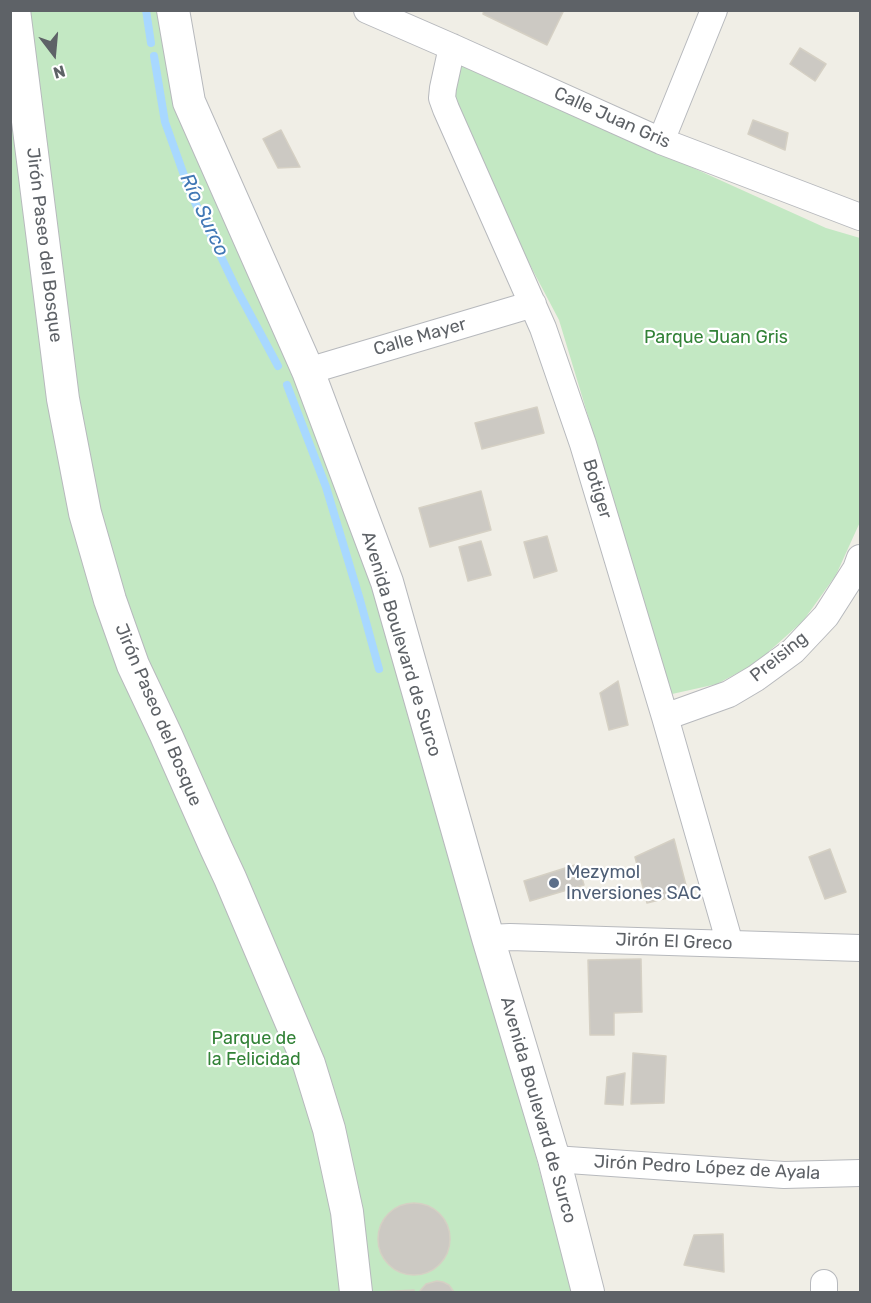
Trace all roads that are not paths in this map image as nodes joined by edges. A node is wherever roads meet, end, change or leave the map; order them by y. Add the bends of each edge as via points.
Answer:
1 (14, 10) edge
2 (173, 10) edge
3 (366, 10) edge
4 (714, 10) edge
5 (452, 47) junction
6 (661, 141) junction
7 (861, 217) edge
8 (533, 304) junction
9 (308, 370) junction
10 (861, 558) edge
11 (665, 717) junction
12 (488, 938) junction
13 (730, 944) junction
14 (861, 948) edge
15 (554, 1159) junction
16 (861, 1173) edge
17 (356, 1293) edge
18 (588, 1293) edge

1 - 17 street, Jirón Paseo del Bosque via 63,399 86,513 133,665 309,1064 329,1129 347,1212
2 - 9 street, Avenida Boulevard de Surco via 189,102
3 - 5 street, Calle Juan Gris
4 - 6 street
5 - 6 street, Calle Juan Gris
5 - 8 street, Botiger via 442,98
6 - 7 street, Calle Juan Gris
8 - 9 street, Calle Mayer
8 - 11 street, Botiger via 583,444
9 - 12 street, Avenida Boulevard de Surco via 387,582
10 - 11 street, Preising via 826,616 793,651 729,694
11 - 13 street, Botiger
12 - 13 street, Jirón El Greco
12 - 15 street, Avenida Boulevard de Surco
13 - 14 street, Jirón El Greco
15 - 16 street, Jirón Pedro López de Ayala via 784,1175
15 - 18 street, Avenida Boulevard de Surco

